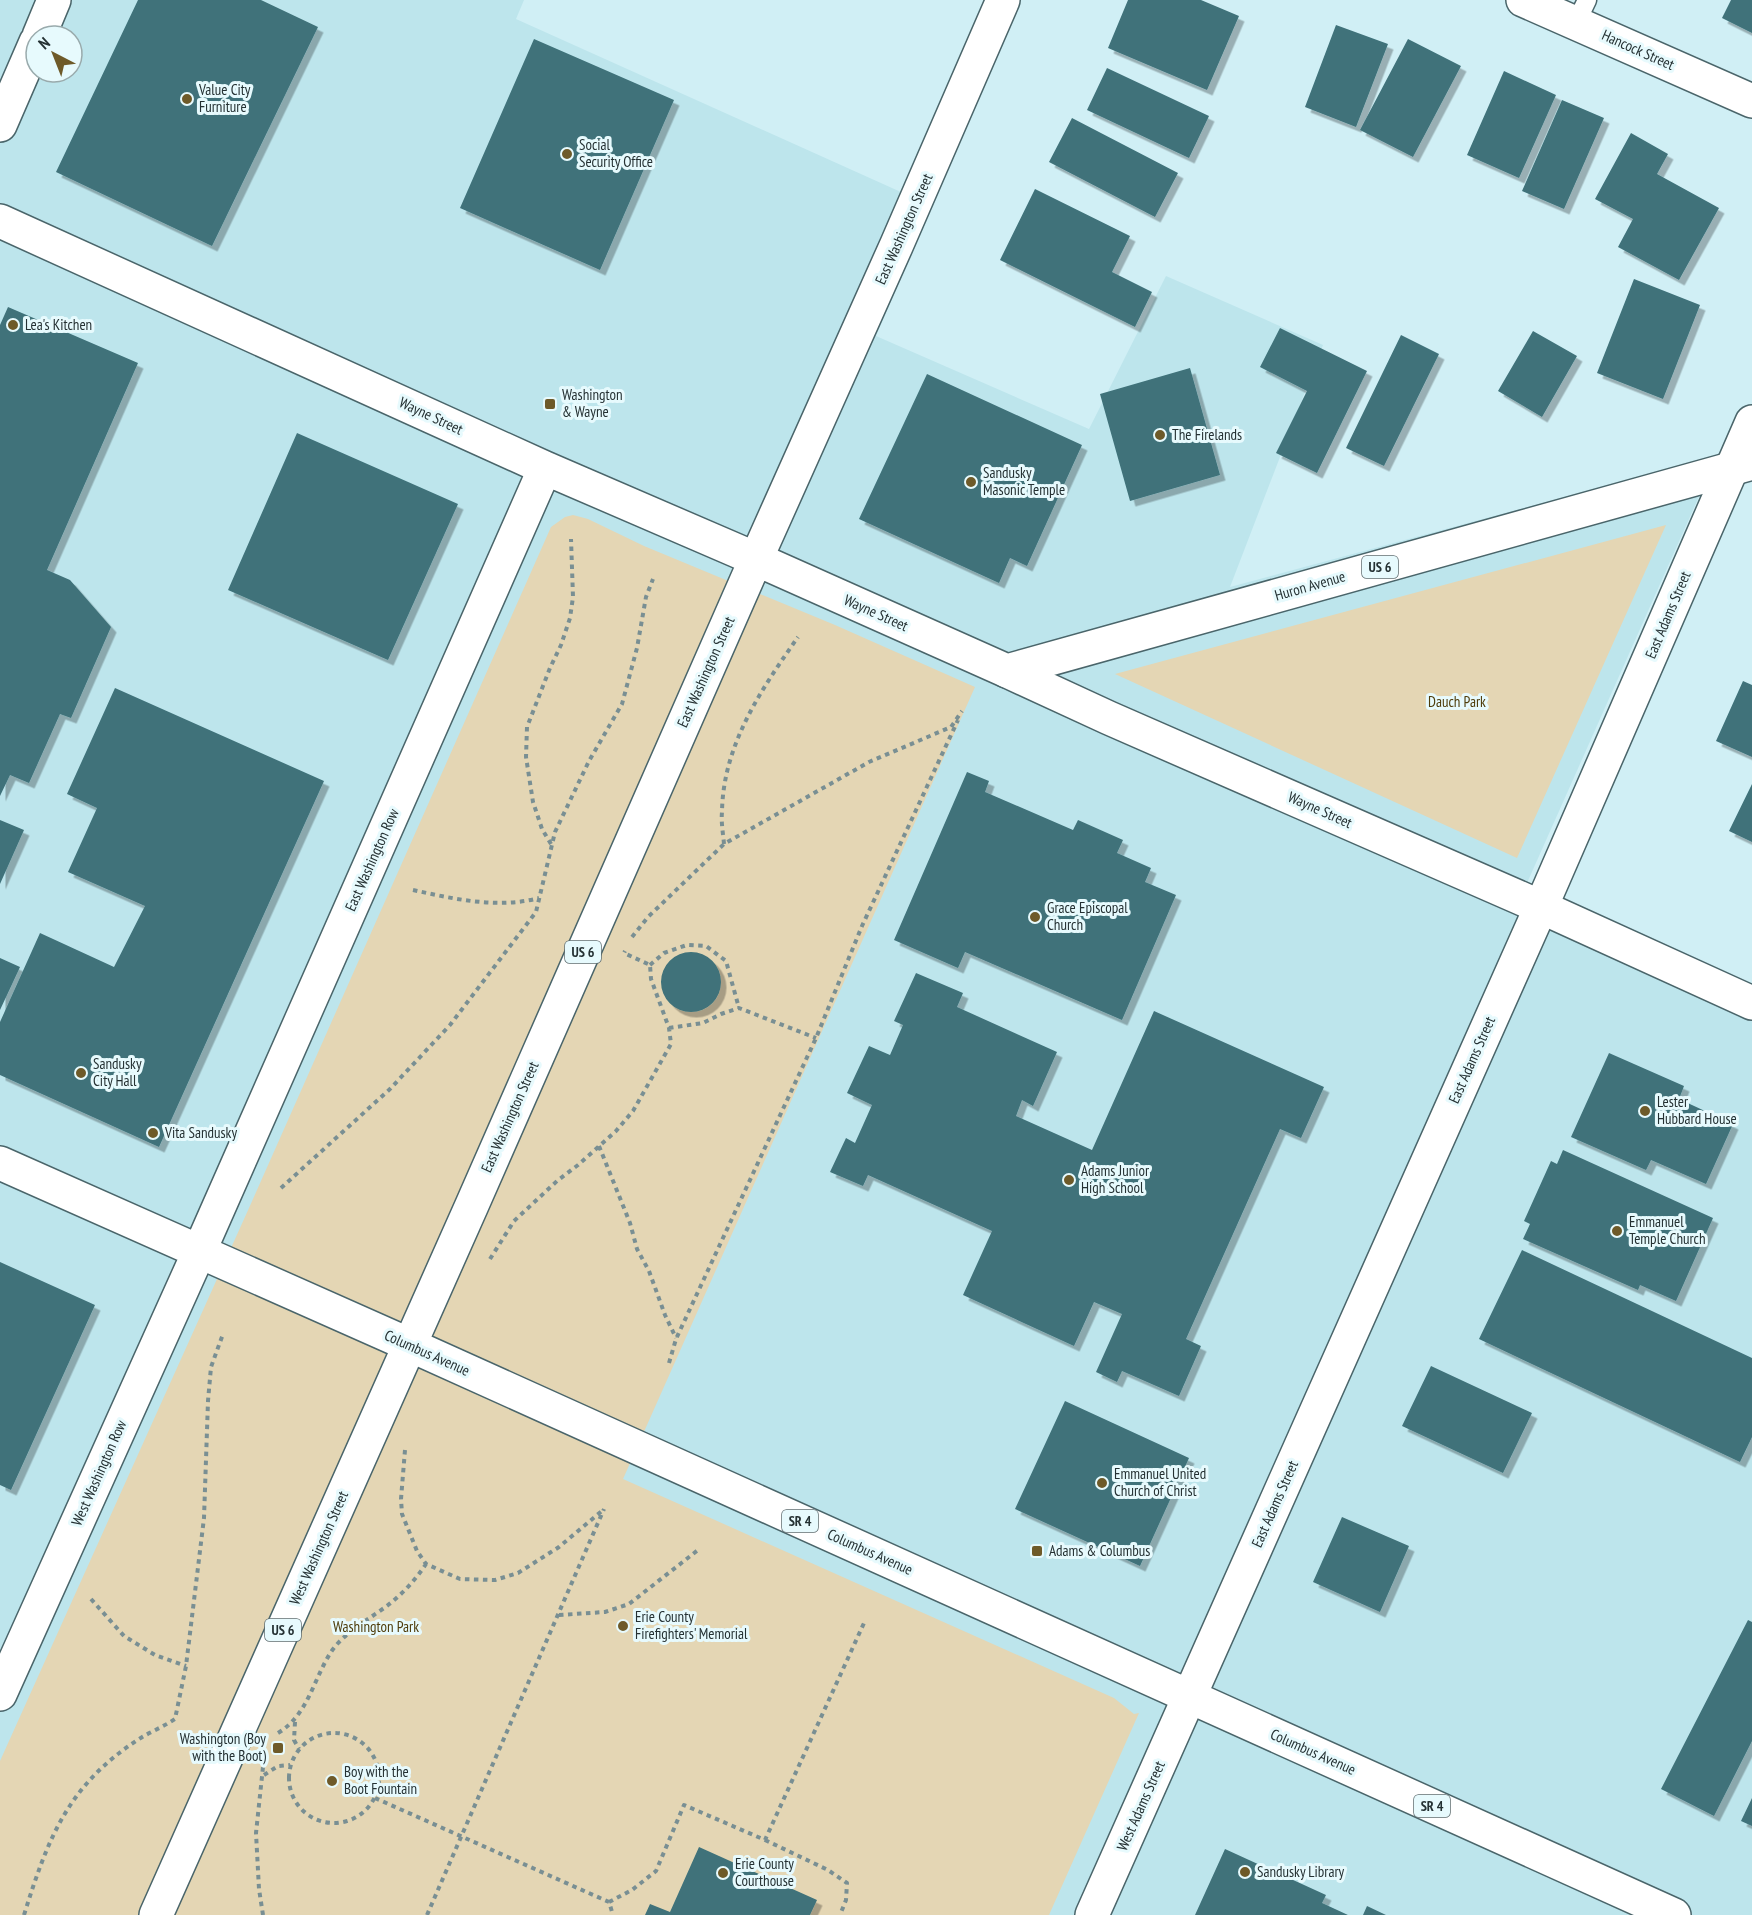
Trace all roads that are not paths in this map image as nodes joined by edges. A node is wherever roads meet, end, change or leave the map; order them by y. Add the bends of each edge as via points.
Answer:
1 (54, 0) edge
2 (1003, 0) edge
3 (1523, 0) edge
4 (1582, 12) edge
5 (44, 24) edge
6 (24, 70) edge
7 (1752, 101) edge
8 (0, 125) edge
9 (0, 221) edge
10 (1752, 422) edge
11 (1742, 466) edge
12 (545, 468) junction
13 (756, 559) junction
14 (1007, 671) junction
15 (1541, 907) junction
16 (1752, 1004) edge
17 (0, 1163) edge
18 (199, 1252) junction
19 (410, 1345) junction
20 (0, 1694) edge
21 (1190, 1696) junction
22 (1669, 1914) edge
23 (156, 1915) edge
24 (1092, 1915) edge

1 - 5 street
2 - 13 street, East Washington Street
3 - 4 street, Hancock Street
4 - 7 street, Hancock Street
6 - 8 street
9 - 12 street, Wayne Street
10 - 11 street, East Adams Street
11 - 14 street, Huron Avenue / US 6
11 - 15 street, East Adams Street
12 - 13 street, Wayne Street
12 - 18 street, East Washington Row
13 - 14 street, Wayne Street
13 - 19 street, East Washington Street / US 6
14 - 15 street, Wayne Street
15 - 16 street, Wayne Street
15 - 21 street, East Adams Street
17 - 18 street, Columbus Avenue
18 - 19 street, Columbus Avenue
18 - 20 street, West Washington Row
19 - 21 street, Columbus Avenue / SR 4
19 - 23 street, West Washington Street / US 6
21 - 22 street, Columbus Avenue / SR 4
21 - 24 street, West Adams Street

